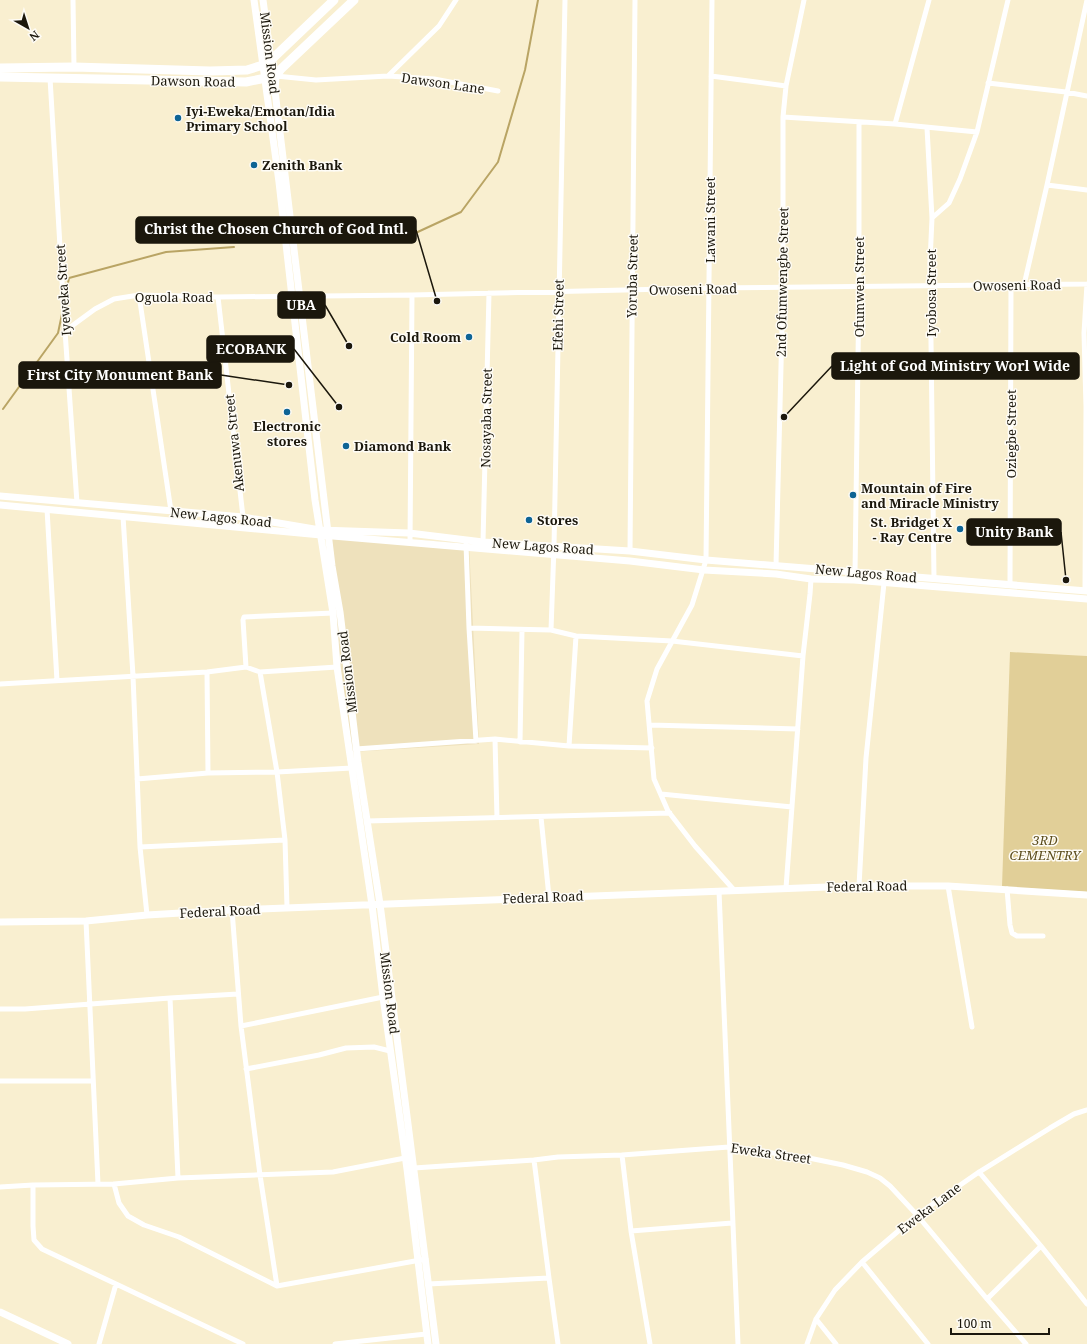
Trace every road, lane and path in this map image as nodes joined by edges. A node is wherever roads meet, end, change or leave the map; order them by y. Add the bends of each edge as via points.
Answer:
1 (73, 0) edge
2 (254, 0) edge
3 (263, 0) edge
4 (334, 0) edge
5 (354, 0) edge
6 (456, 0) edge
7 (565, 0) edge
8 (635, 0) edge
9 (712, 0) edge
10 (804, 0) edge
11 (929, 0) edge
12 (1008, 0) edge
13 (1087, 0) edge
14 (1085, 20) edge
15 (267, 62) junction
16 (74, 67) junction
17 (0, 68) edge
18 (276, 76) junction
19 (388, 76) junction
20 (711, 76) junction
21 (0, 77) edge
22 (50, 78) junction
23 (265, 79) junction
24 (988, 83) junction
25 (786, 86) junction
26 (498, 91) dead end
27 (1066, 92) junction
28 (1087, 96) edge
29 (783, 117) junction
30 (859, 122) junction
31 (895, 124) junction
32 (927, 128) junction
33 (977, 132) junction
34 (1047, 185) junction
35 (1087, 190) edge
36 (932, 218) junction
37 (1087, 284) edge
38 (1011, 285) junction
39 (1024, 285) junction
40 (859, 286) junction
41 (931, 286) junction
42 (783, 287) junction
43 (710, 288) junction
44 (632, 290) junction
45 (558, 291) junction
46 (489, 293) junction
47 (139, 295) junction
48 (412, 295) junction
49 (296, 296) junction
50 (218, 297) junction
51 (65, 331) junction
52 (1085, 333) edge
53 (1086, 407) edge
54 (1086, 477) edge
55 (0, 496) edge
56 (78, 503) junction
57 (0, 505) edge
58 (46, 509) junction
59 (171, 511) junction
60 (122, 516) junction
61 (242, 518) junction
62 (320, 533) junction
63 (328, 533) junction
64 (409, 533) junction
65 (466, 540) junction
66 (483, 542) junction
67 (410, 543) junction
68 (466, 548) junction
69 (554, 550) junction
70 (630, 551) junction
71 (706, 560) junction
72 (776, 565) junction
73 (704, 570) junction
74 (855, 573) junction
75 (934, 578) junction
76 (811, 579) junction
77 (884, 583) junction
78 (1010, 584) junction
79 (1086, 591) edge
80 (1087, 599) edge
81 (333, 613) junction
82 (469, 628) junction
83 (522, 630) junction
84 (551, 630) junction
85 (576, 636) junction
86 (672, 641) junction
87 (803, 656) junction
88 (246, 667) junction
89 (337, 667) junction
90 (207, 672) junction
91 (260, 672) junction
92 (133, 676) junction
93 (57, 681) junction
94 (0, 684) edge
95 (650, 724) junction
96 (798, 729) junction
97 (495, 739) junction
98 (476, 741) junction
99 (520, 742) junction
100 (569, 746) junction
101 (652, 748) junction
102 (356, 749) junction
103 (352, 768) junction
104 (277, 772) junction
105 (208, 774) junction
106 (137, 779) junction
107 (661, 794) junction
108 (792, 807) junction
109 (670, 814) junction
110 (541, 817) junction
111 (497, 818) junction
112 (367, 821) junction
113 (285, 840) junction
114 (140, 847) junction
115 (858, 886) junction
116 (948, 886) junction
117 (786, 888) junction
118 (1007, 889) junction
119 (734, 890) junction
120 (719, 891) junction
121 (1087, 894) edge
122 (549, 897) junction
123 (376, 904) junction
124 (287, 907) junction
125 (232, 910) junction
126 (147, 915) junction
127 (86, 921) junction
128 (0, 922) edge
129 (1043, 936) dead end
130 (238, 994) junction
131 (170, 998) junction
132 (383, 998) junction
133 (90, 1004) junction
134 (0, 1009) edge
135 (241, 1026) junction
136 (972, 1027) dead end
137 (390, 1051) junction
138 (246, 1069) junction
139 (0, 1081) edge
140 (93, 1081) junction
141 (1087, 1110) edge
142 (729, 1147) junction
143 (622, 1155) junction
144 (405, 1158) junction
145 (534, 1160) junction
146 (414, 1168) junction
147 (979, 1172) junction
148 (260, 1175) junction
149 (178, 1178) junction
150 (98, 1184) junction
151 (114, 1184) junction
152 (33, 1185) junction
153 (0, 1188) edge
154 (917, 1215) junction
155 (732, 1223) junction
156 (631, 1231) junction
157 (1041, 1246) junction
158 (422, 1259) junction
159 (862, 1262) junction
160 (549, 1278) junction
161 (116, 1284) junction
162 (428, 1284) junction
163 (277, 1286) junction
164 (987, 1299) junction
165 (1087, 1304) edge
166 (0, 1312) edge
167 (816, 1319) junction
168 (426, 1334) junction
169 (68, 1344) edge
170 (99, 1344) edge
171 (243, 1344) edge
172 (335, 1344) edge
173 (428, 1344) edge
174 (436, 1344) edge
175 (558, 1344) edge
176 (650, 1344) edge
177 (738, 1344) edge
178 (806, 1344) edge
179 (836, 1344) edge
180 (928, 1344) edge
181 (1026, 1344) edge

1 - 16 street
2 - 15 street, Mission Road
3 - 15 street, Mission Road
4 - 15 highway, Dawson Road
5 - 18 highway
6 - 19 street, Dawson Lane via 439,26
7 - 45 street, Efehi Street
8 - 44 street, Yoruba Street
9 - 20 street, Lawani Street
10 - 25 street, 2nd Ofumwengbe Street
11 - 31 street
12 - 24 street
13 - 14 street
14 - 27 street
15 - 16 highway, Dawson Road via 247,70 210,71
15 - 18 street, Mission Road
15 - 23 street, Mission Road
16 - 17 highway, Dawson Road
18 - 19 street, Dawson Lane via 316,80
18 - 23 highway, Dawson Road
18 - 49 street, Mission Road via 275,91
19 - 26 street, Dawson Lane via 434,79
20 - 25 street
20 - 43 street, Lawani Street
21 - 22 highway, Dawson Road
22 - 23 highway, Dawson Road via 246,82
22 - 51 street, Iyeweka Street
23 - 49 street, Mission Road
24 - 27 street
24 - 33 street
25 - 29 street, 2nd Ofumwengbe Street
27 - 28 street
27 - 34 street
29 - 30 street
29 - 42 street, 2nd Ofumwengbe Street
30 - 31 street
30 - 40 street, Ofumwen Street
31 - 32 street
32 - 33 street
32 - 36 street, Iyobosa Street
33 - 36 street via 949,203
34 - 35 street
34 - 39 street
36 - 41 street, Iyobosa Street
37 - 39 street, Owoseni Road
37 - 52 street
38 - 39 street, Owoseni Road
38 - 41 street, Owoseni Road
38 - 78 street, Oziegbe Street
40 - 41 street, Owoseni Road
40 - 42 street, Owoseni Road
40 - 74 street, Ofumwen Street
41 - 75 street, Iyobosa Street
42 - 43 street, Owoseni Road
42 - 72 street, 2nd Ofumwengbe Street
43 - 44 street, Owoseni Road
43 - 71 street, Lawani Street
44 - 45 street, Owoseni Road
44 - 70 street, Yoruba Street
45 - 46 street, Owoseni Road
45 - 69 street, Efehi Street
46 - 48 street, Owoseni Road
46 - 66 street, Nosayaba Street
47 - 50 street, Oguola Road
47 - 51 street, Oguola Road via 114,299 95,309
47 - 59 street
48 - 49 street, Owoseni Road
48 - 64 street
49 - 50 street, Oguola Road
49 - 62 street, Mission Road
49 - 63 street, Mission Road
50 - 61 street, Akenuwa Street
51 - 56 street, Iyeweka Street
52 - 53 street
53 - 54 street
54 - 79 street
55 - 56 street, New Lagos Road
56 - 59 street, New Lagos Road
57 - 58 street, New Lagos Road
58 - 60 street, New Lagos Road
58 - 93 street
59 - 61 street, New Lagos Road
60 - 62 street, New Lagos Road
60 - 92 street
61 - 62 street, New Lagos Road
62 - 63 street, New Lagos Road
62 - 81 street, Mission Road
63 - 64 street, New Lagos Road
63 - 67 street, New Lagos Road
63 - 102 street, Mission Road
64 - 65 street, New Lagos Road
64 - 67 street
65 - 66 street, New Lagos Road
65 - 68 street
66 - 69 street, New Lagos Road
67 - 68 street, New Lagos Road
68 - 69 street, New Lagos Road
68 - 82 street
69 - 70 street, New Lagos Road
69 - 73 street, New Lagos Road
69 - 84 street, Efehi Street
70 - 71 street, New Lagos Road
71 - 72 street, New Lagos Road
71 - 73 street, Lawani Street
72 - 74 street, New Lagos Road
73 - 76 street, New Lagos Road via 776,574
73 - 86 street, Lawani Street via 692,605
74 - 75 street, New Lagos Road
75 - 78 street, New Lagos Road
76 - 77 street, New Lagos Road
76 - 87 street
77 - 80 street, New Lagos Road
77 - 115 street via 866,758
78 - 79 street, New Lagos Road
81 - 88 street via 244,617
81 - 89 street, Mission Road
82 - 83 street
82 - 98 street
83 - 84 street
83 - 99 street
84 - 85 street
85 - 86 street
85 - 100 street
86 - 87 street
86 - 95 street, Lawani Street via 657,669 647,701
87 - 96 street
88 - 90 street
88 - 91 street
89 - 91 street
89 - 103 street, Mission Road
90 - 92 street
90 - 105 street
91 - 104 street
92 - 93 street
92 - 106 street
93 - 94 street
95 - 96 street
95 - 101 street, Lawani Street
96 - 108 street
97 - 98 street
97 - 99 street
97 - 111 street
98 - 102 street
99 - 100 street
100 - 101 street
101 - 107 street, Lawani Street via 654,779
102 - 112 street, Mission Road
103 - 104 street
103 - 123 street, Mission Road
104 - 105 street
104 - 113 street
105 - 106 street
106 - 114 street
107 - 108 street
107 - 109 street, Lawani Street
108 - 117 street
109 - 110 street
109 - 119 street, Lawani Street
110 - 111 street
110 - 122 street
111 - 112 street
112 - 123 street, Mission Road
113 - 114 street
113 - 124 street
114 - 126 street
115 - 116 street, Federal Road
115 - 117 street, Federal Road
116 - 118 street, Federal Road
116 - 136 street
117 - 119 street, Federal Road
118 - 121 street, Federal Road
118 - 129 street via 1012,933 1017,936
119 - 120 street, Federal Road
120 - 122 street, Federal Road
120 - 142 street
122 - 123 street, Federal Road
123 - 124 street, Federal Road
123 - 132 street, Mission Road
123 - 146 street, Mission Road
124 - 125 street, Federal Road
125 - 126 street, Federal Road
125 - 130 street
126 - 127 street, Federal Road
127 - 128 street, Federal Road
127 - 133 street
130 - 131 street
130 - 135 street
131 - 133 street
131 - 149 street
132 - 135 street
132 - 137 street, Mission Road
133 - 134 street via 25,1010
133 - 140 street
135 - 138 street
137 - 138 street via 374,1047 346,1048
137 - 144 street, Mission Road
138 - 148 street
139 - 140 street
140 - 150 street
141 - 147 street, Eweka Lane via 1074,1114
142 - 143 street, Eweka Street
142 - 154 street, Eweka Street via 809,1158 867,1172 890,1186
142 - 155 street
143 - 145 street, Eweka Street
143 - 156 street
144 - 148 street via 333,1172
144 - 158 street, Mission Road
145 - 146 street, Eweka Street
145 - 160 street
146 - 158 street, Mission Road
147 - 154 street, Eweka Lane
147 - 157 street
148 - 149 street
148 - 163 street
149 - 151 street
150 - 151 street
150 - 152 street
151 - 163 street via 119,1203 128,1216 144,1225 179,1237
152 - 153 street
152 - 161 street via 34,1240 42,1249
154 - 159 street, Eweka Lane
154 - 164 street, Eweka Street
155 - 156 street
155 - 177 street
156 - 176 street
157 - 164 street
157 - 165 street
158 - 162 street, Mission Road
158 - 163 street
158 - 168 street, Mission Road
159 - 167 street, Eweka Lane via 835,1290
159 - 180 street
160 - 162 street
160 - 175 street
161 - 170 street
161 - 171 street
162 - 174 street, Mission Road
164 - 181 street, Eweka Street
166 - 169 street
167 - 178 street, Eweka Lane
167 - 179 street
168 - 172 street
168 - 173 street, Mission Road

